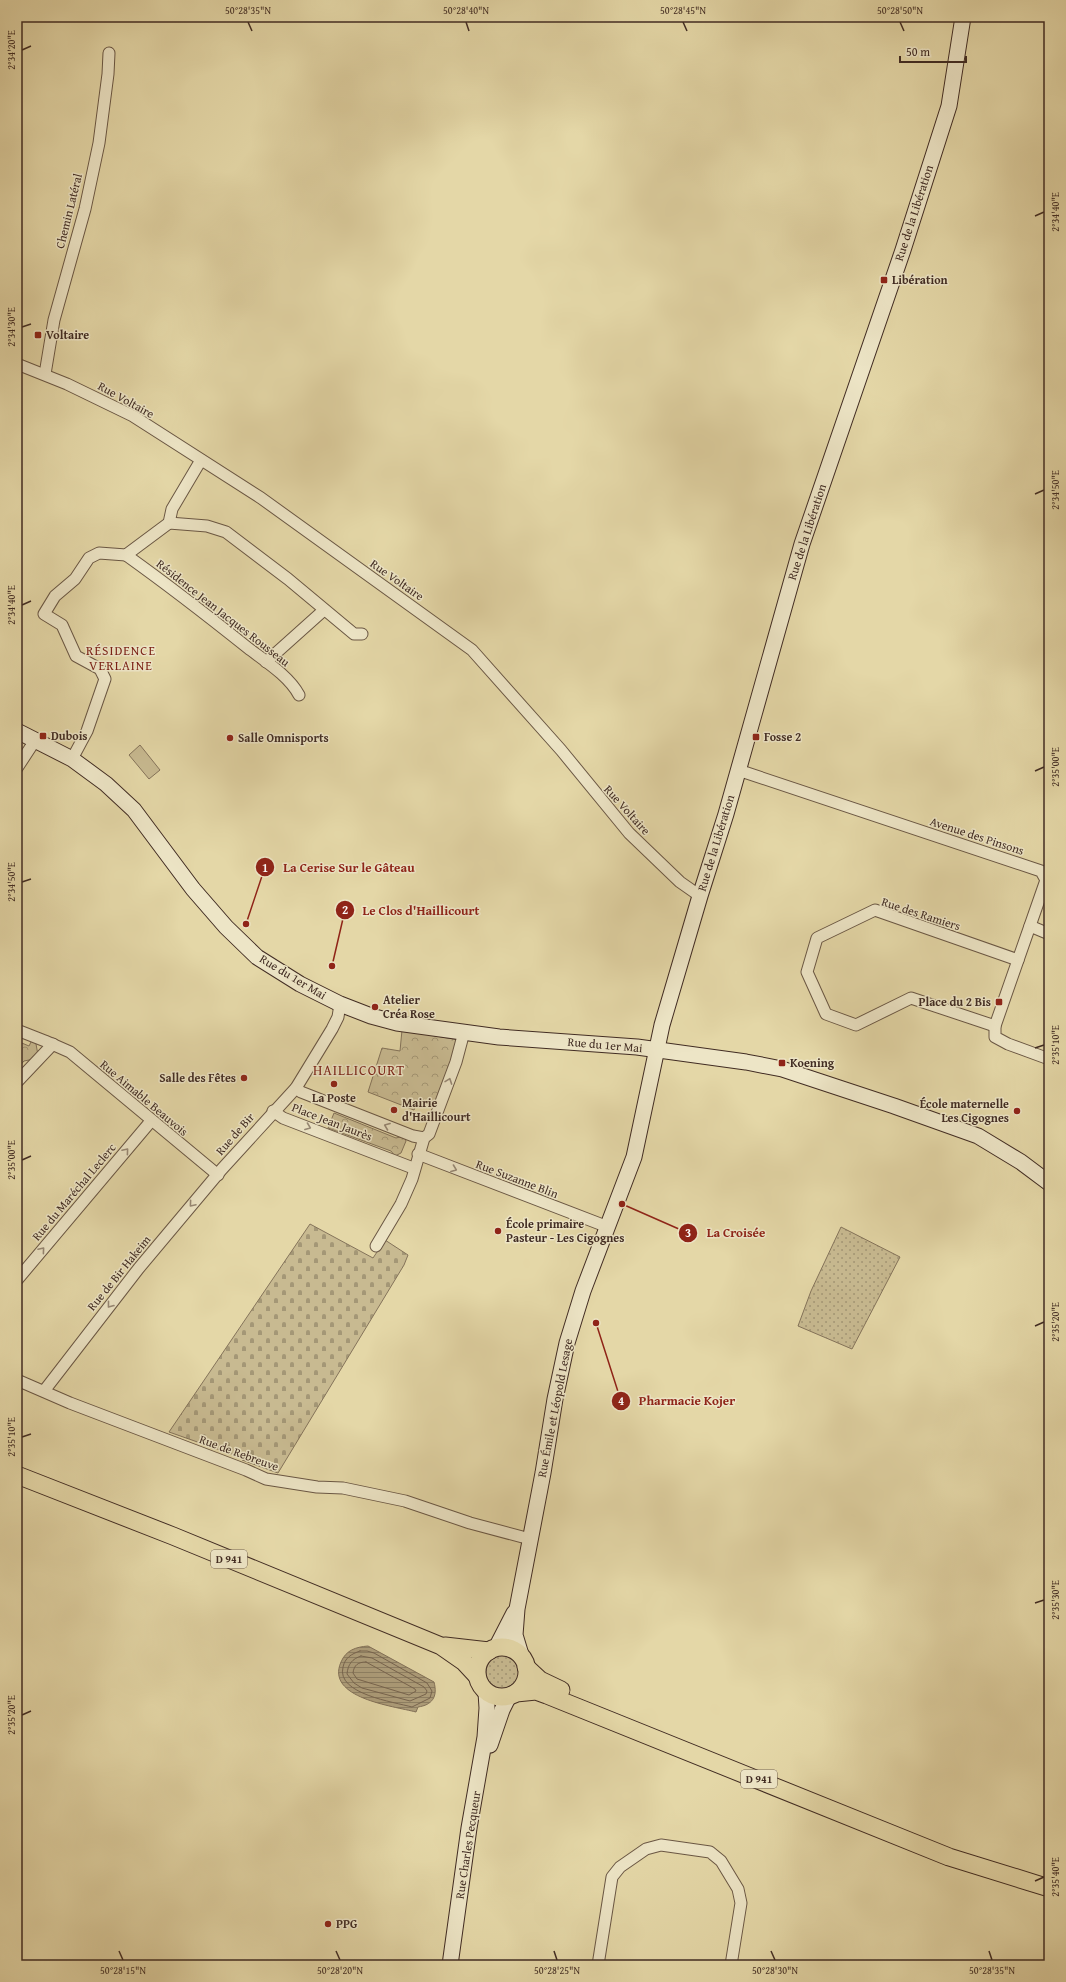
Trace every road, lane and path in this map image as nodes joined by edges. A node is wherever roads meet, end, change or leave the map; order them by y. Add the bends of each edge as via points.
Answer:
1 (963, 17) edge
2 (108, 53) dead end
3 (17, 364) edge
4 (45, 374) junction
5 (201, 460) junction
6 (169, 523) junction
7 (126, 555) junction
8 (324, 610) junction
9 (362, 634) dead end
10 (266, 662) junction
11 (299, 695) dead end
12 (17, 731) edge
13 (36, 739) junction
14 (72, 758) junction
15 (17, 768) edge
16 (738, 770) junction
17 (700, 896) junction
18 (1030, 926) junction
19 (1049, 934) edge
20 (1018, 960) junction
21 (340, 1004) junction
22 (17, 1030) edge
23 (995, 1031) junction
24 (464, 1032) junction
25 (53, 1044) junction
26 (657, 1049) junction
27 (1049, 1059) edge
28 (17, 1082) edge
29 (296, 1088) junction
30 (273, 1111) junction
31 (151, 1121) junction
32 (424, 1138) junction
33 (418, 1154) junction
34 (413, 1168) junction
35 (218, 1175) junction
36 (1049, 1183) edge
37 (608, 1227) junction
38 (376, 1246) dead end
39 (17, 1280) edge
40 (17, 1380) edge
41 (44, 1391) junction
42 (17, 1475) edge
43 (530, 1539) junction
44 (517, 1609) junction
45 (441, 1646) junction
46 (493, 1650) junction
47 (524, 1663) junction
48 (477, 1676) junction
49 (486, 1692) junction
50 (512, 1695) junction
51 (479, 1776) junction
52 (1001, 1872) junction
53 (1049, 1888) edge
54 (456, 1914) junction
55 (440, 1965) edge
56 (450, 1965) edge
57 (598, 1965) edge
58 (731, 1965) edge

1 - 16 main road, Rue de la Libération via 949,106 802,544
2 - 4 street, Chemin Latéral via 100,144 56,314
3 - 4 street, Rue Voltaire
4 - 5 street, Rue Voltaire via 133,416
5 - 6 street via 172,509
5 - 17 street, Rue Voltaire via 261,498 472,650 561,750 628,833 680,882
6 - 7 street
6 - 8 street via 207,526 226,532
7 - 10 street, Résidence Jean Jacques Rousseau
7 - 14 street via 99,553 89,558 75,579 55,596 44,614 62,626 76,656 100,669 105,679 88,731
8 - 9 street via 354,634
8 - 10 street
10 - 11 street, Résidence Jean Jacques Rousseau via 294,686
12 - 13 main road, Rue du 1er Mai
13 - 14 main road, Rue du 1er Mai
13 - 15 street
14 - 21 main road, Rue du 1er Mai via 134,810 193,889 240,941 274,969
16 - 17 main road, Rue de la Libération
16 - 18 street, Avenue des Pinsons via 1041,871 1046,880
17 - 26 main road, Rue de la Libération
18 - 19 street
18 - 20 street, Avenue des Pinsons
20 - 23 street, Avenue des Pinsons
20 - 23 street, Rue des Ramiers via 875,910 817,938 807,972 826,1014 856,1025 911,998
21 - 24 main road, Rue du 1er Mai via 384,1020
21 - 29 street, Place Jean Jaurès via 338,1017 332,1029
22 - 25 street, Rue Aimable Beauvois
23 - 27 street, Rue des Ramiers via 1008,1044
24 - 26 main road, Rue du 1er Mai
32 -> 24 street via 429,1134 456,1062
25 - 28 street
25 - 31 street, Rue Aimable Beauvois via 70,1052
26 - 36 main road, Rue du 1er Mai via 782,1069 894,1106 978,1136 1021,1162
26 - 37 main road, Rue Émile et Léopold Lesage via 634,1157
29 - 30 street, Place Jean Jaurès
32 -> 29 street, Place Jean Jaurès via 314,1098
30 -> 34 street, Place Jean Jaurès via 283,1118
30 - 35 street, Rue de Bir
31 - 35 street, Rue Aimable Beauvois
39 -> 31 street, Rue du Maréchal Leclerc
32 - 33 street
33 - 34 street
33 -> 37 street, Rue Suzanne Blin
34 - 38 street via 412,1179 401,1204
35 -> 41 street, Rue de Bir Hakeim via 139,1268
37 - 43 main road, Rue Émile et Léopold Lesage via 583,1290 567,1343
40 - 41 street, Rue de Rebreuve
41 - 43 street, Rue de Rebreuve via 266,1479 317,1488 343,1488 405,1501 470,1523
42 - 45 main road, D 941
43 - 44 main road, Rue Émile et Léopold Lesage
44 - 46 main road
44 - 47 main road via 515,1635
45 - 46 main road, D 941
45 - 48 main road, D 941 via 464,1662
46 - 47 main road via 511,1649
46 - 48 main road via 479,1662
47 - 50 main road via 525,1682
47 - 52 main road, D 941 via 540,1680 602,1708 803,1788
48 - 49 main road
49 - 50 main road via 497,1697
49 - 51 main road, Rue Charles Pecqueur via 485,1737
50 - 51 main road, Rue Charles Pecqueur via 502,1710
50 - 52 main road, D 941 via 536,1692 547,1695 890,1835 949,1857
51 - 54 main road, Rue Charles Pecqueur
52 - 53 main road, D 941
54 - 55 main road, Rue Charles Pecqueur
54 - 56 main road, Rue Charles Pecqueur
57 - 58 street via 612,1877 620,1867 646,1849 661,1844 710,1852 721,1861 738,1889 741,1903

